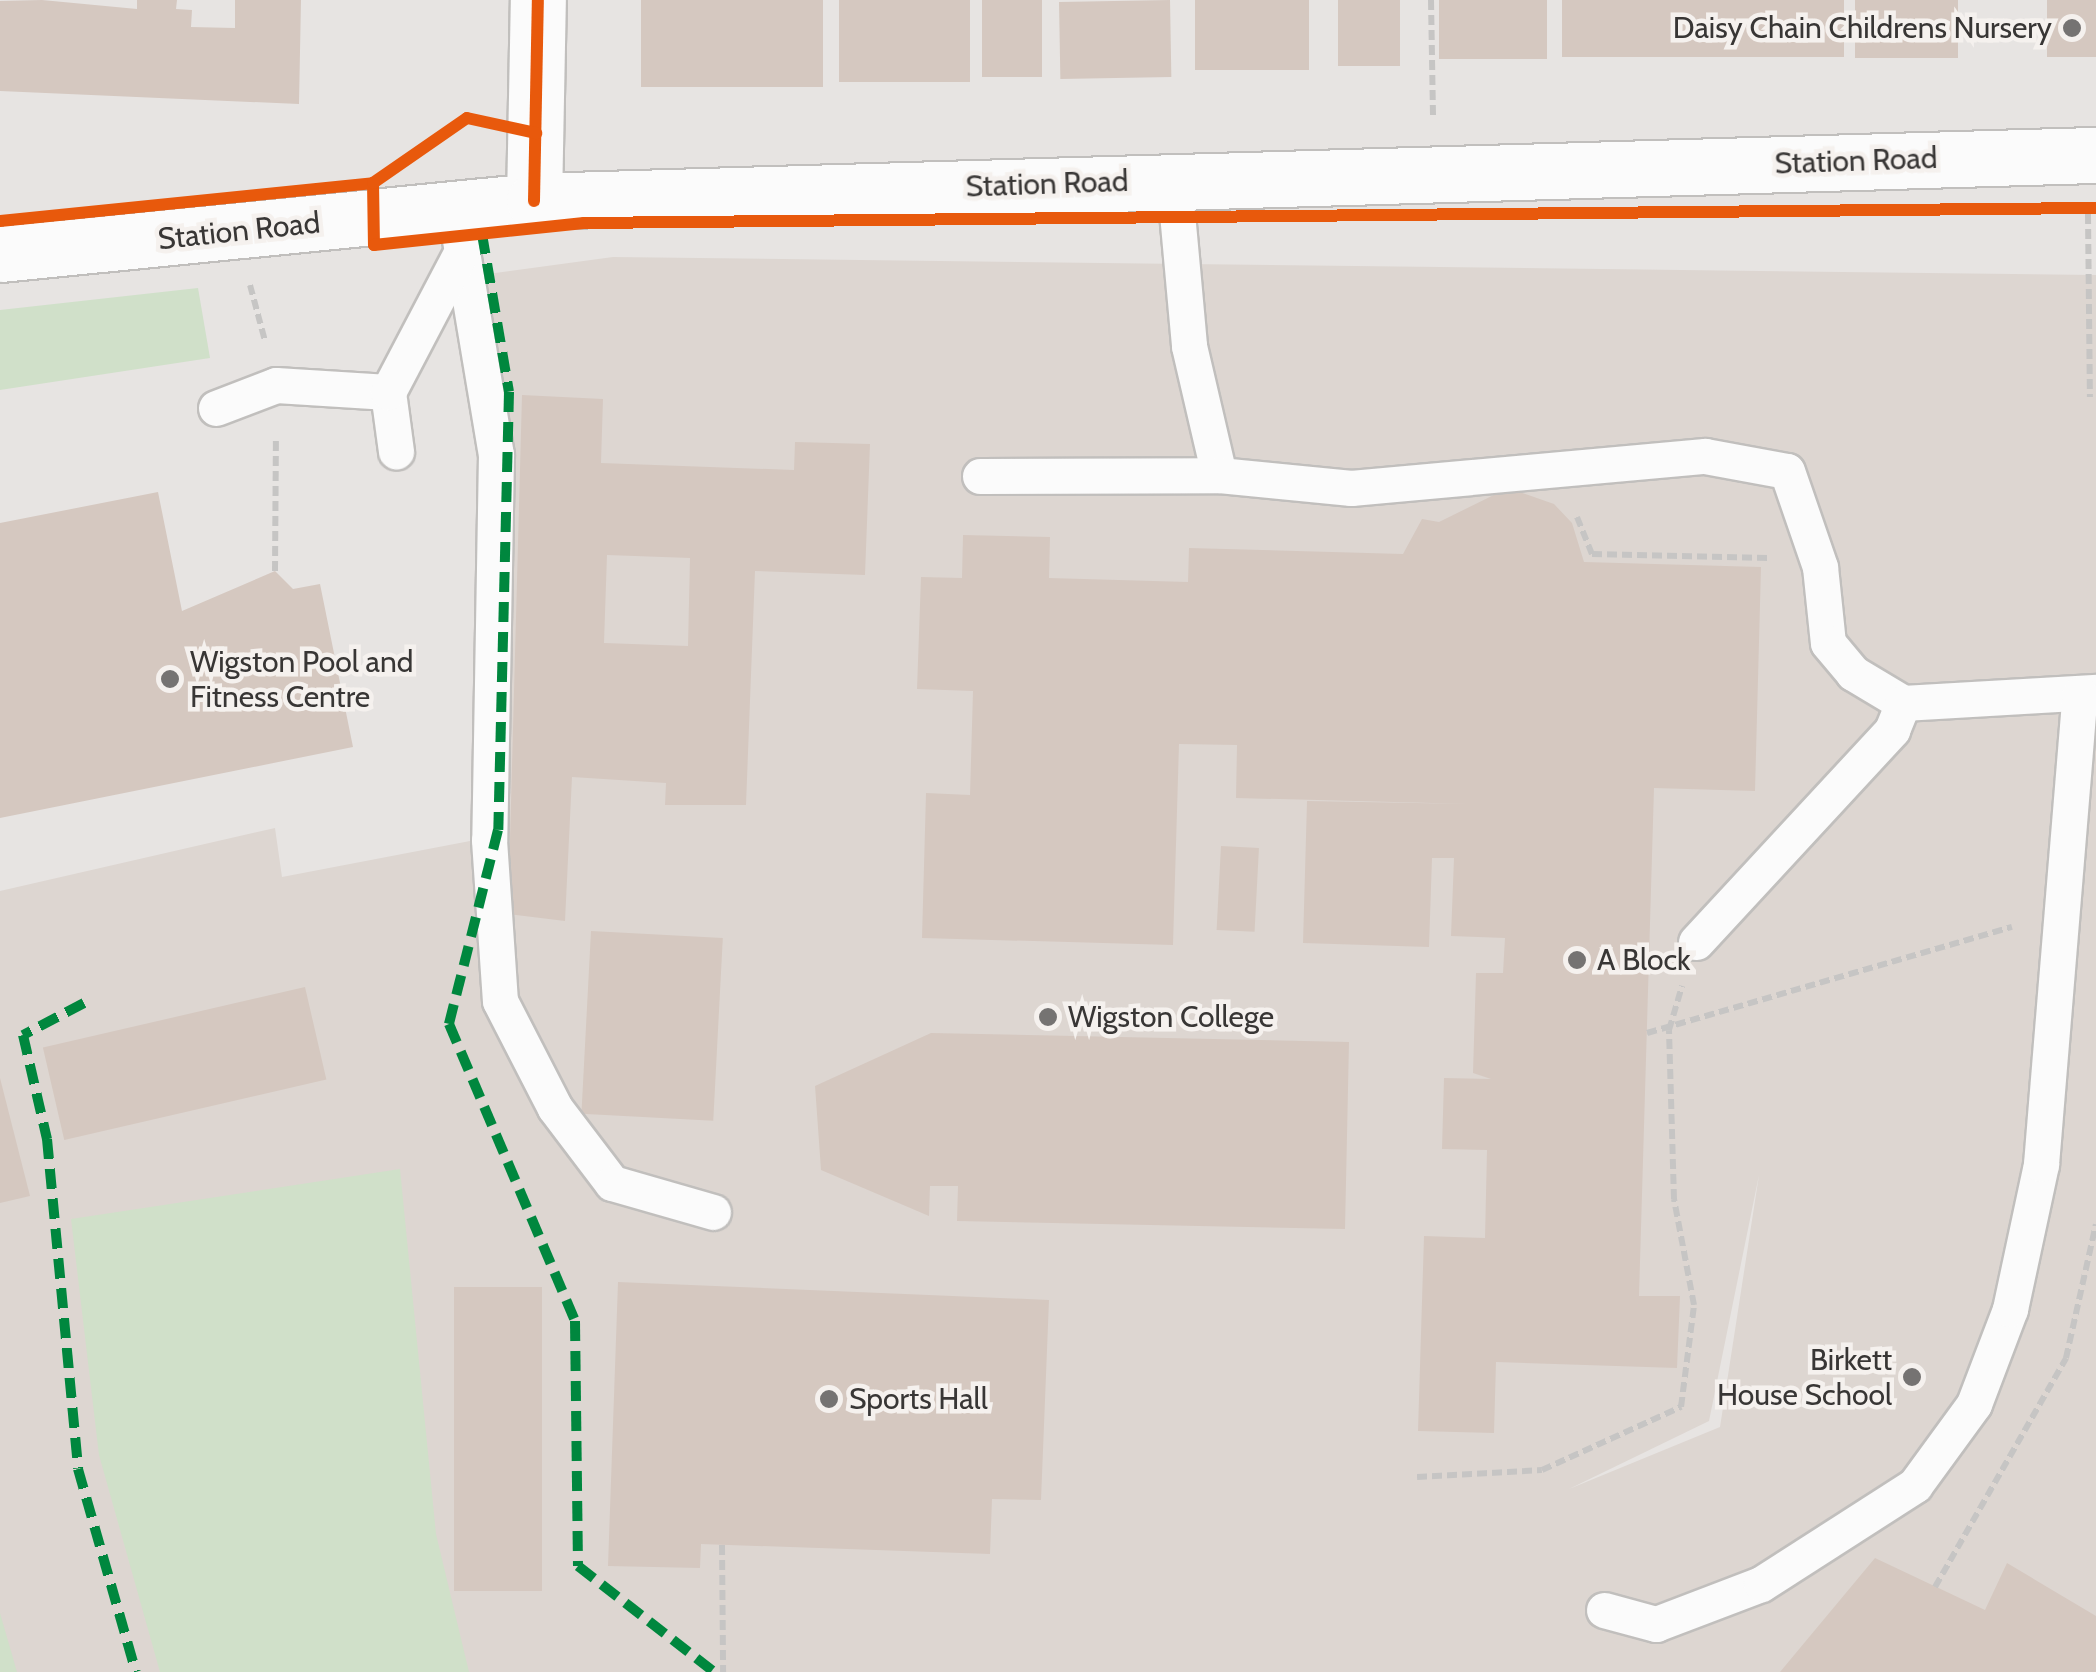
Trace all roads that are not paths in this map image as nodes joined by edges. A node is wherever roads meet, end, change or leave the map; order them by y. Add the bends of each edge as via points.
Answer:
1 (538, 0) edge
2 (2096, 155) edge
3 (1174, 180) junction
4 (534, 201) junction
5 (459, 230) junction
6 (0, 254) edge
7 (388, 392) junction
8 (216, 408) dead end
9 (396, 452) dead end
10 (1219, 475) junction
11 (980, 476) dead end
12 (2088, 693) edge
13 (1904, 703) junction
14 (1696, 942) dead end
15 (712, 1212) dead end
16 (1604, 1610) dead end

1 - 4 main road
2 - 3 main road, Station Road
3 - 4 main road, Station Road
3 - 10 lane via 1189,346
4 - 5 main road, Station Road
5 - 6 main road, Station Road
5 - 7 lane
5 - 15 lane via 496,454 489,840 500,1001 554,1108 612,1183
7 - 8 lane via 276,385
7 - 9 lane
10 - 11 lane
10 - 13 lane via 1351,488 1705,456 1787,470 1820,567 1828,643 1853,672
12 - 13 lane
12 - 16 lane via 2059,913 2041,1164 2010,1309 1974,1404 1915,1485 1761,1584 1656,1624
13 - 14 lane via 1892,730

